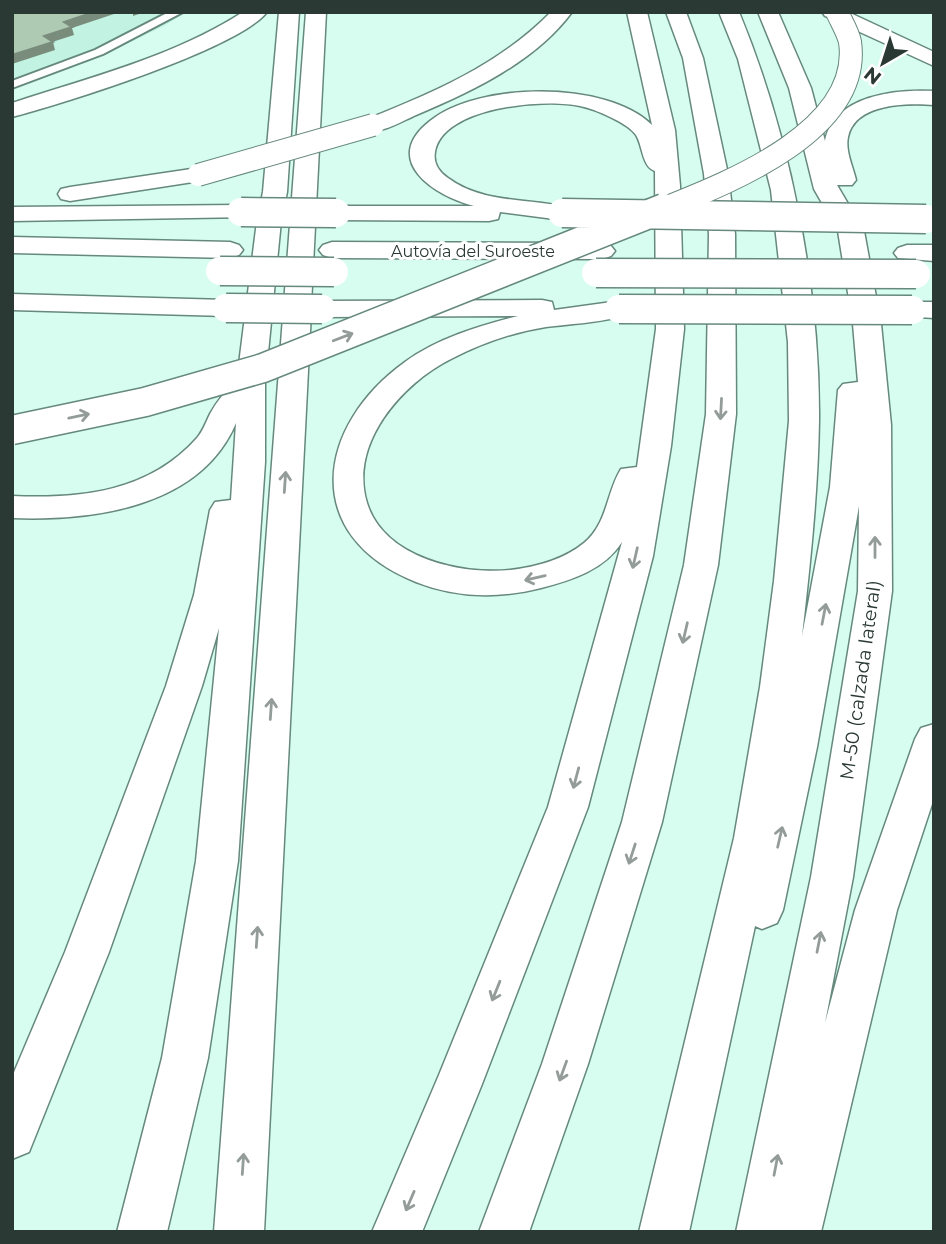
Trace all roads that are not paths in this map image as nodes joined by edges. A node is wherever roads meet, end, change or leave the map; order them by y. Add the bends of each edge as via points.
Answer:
1 (178, 12) edge
2 (257, 12) edge
3 (289, 12) edge
4 (316, 12) edge
5 (562, 12) edge
6 (637, 12) edge
7 (676, 12) edge
8 (729, 12) edge
9 (768, 12) edge
10 (835, 12) edge
11 (934, 60) edge
12 (12, 85) edge
13 (934, 98) edge
14 (12, 110) edge
15 (668, 186) junction
16 (826, 190) junction
17 (12, 200) edge
18 (562, 213) junction
19 (12, 214) edge
20 (931, 219) edge
21 (851, 232) junction
22 (12, 246) edge
23 (934, 253) edge
24 (225, 260) junction
25 (919, 267) edge
26 (12, 268) edge
27 (12, 302) edge
28 (61, 304) junction
29 (619, 309) junction
30 (12, 310) edge
31 (923, 310) edge
32 (668, 346) junction
33 (251, 383) junction
34 (249, 426) junction
35 (12, 430) edge
36 (12, 507) edge
37 (934, 739) edge
38 (12, 1135) edge
39 (667, 1219) edge
40 (142, 1232) edge
41 (239, 1232) edge
42 (397, 1232) edge
43 (504, 1232) edge
44 (761, 1232) edge
45 (796, 1232) edge

1 - 12 street via 99,52
2 - 14 highway via 190,49
3 - 33 highway via 275,192
41 -> 4 highway
5 - 17 highway, bridge via 512,56 470,82 373,125 198,175
6 - 15 highway via 664,130
7 -> 43 highway via 693,58 716,174 722,234 721,414 703,551 642,822 565,1064
8 - 39 highway via 748,59 783,190 802,342 804,421 791,580 754,838
9 - 16 highway, M-50 (calzada lateral) via 800,88
10 - 11 highway
35 -> 10 highway, bridge via 145,402 263,368 734,180 791,147 822,120 839,97 849,72 851,48
13 - 21 highway via 885,100 857,110 841,125 838,152
15 - 18 highway via 644,130 615,110 576,99 542,96 499,101 461,113 425,139 423,165 453,192
15 - 32 highway
16 - 21 highway, M-50 (calzada lateral)
39 -> 16 highway via 717,1096 780,835 830,586 853,426 853,349 846,285
18 - 19 highway, bridge
18 - 20 highway, bridge
44 -> 21 highway, M-50 (calzada lateral) via 832,877 875,591 876,425 867,324
22 - 24 highway, Autovía del Suroeste
23 - 25 highway, Autovía del Suroeste
24 - 25 highway, Autovía del Suroeste, bridge
24 - 26 highway, Autovía del Suroeste
27 - 28 highway
28 - 29 highway, bridge
28 - 30 highway
29 - 31 highway, bridge
32 -> 29 highway via 649,388 628,495 618,522 603,545 577,564 513,582 440,578 396,559 365,532 351,507 346,473 350,452 368,417 393,387 434,357 508,328
32 -> 42 highway via 636,556 568,807
33 - 34 highway
33 - 36 highway via 230,405 211,442 160,485 95,505
34 - 38 highway via 234,463 211,594 184,686 87,952
34 - 40 highway via 250,462 217,861 186,1058
37 - 45 highway via 876,910

